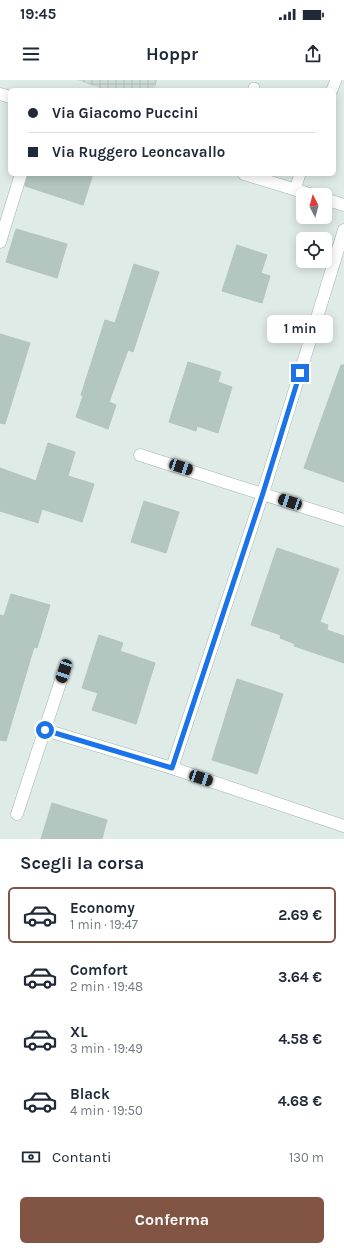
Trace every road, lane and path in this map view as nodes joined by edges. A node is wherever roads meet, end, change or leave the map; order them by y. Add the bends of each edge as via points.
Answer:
1 (20, 176) edge
2 (251, 176) edge
3 (299, 176) edge
4 (294, 189) joint
5 (332, 201) edge
6 (344, 205) edge
7 (344, 230) edge
8 (0, 242) edge
9 (140, 454) dead end
10 (263, 493) junction
11 (344, 520) edge
12 (64, 671) dead end
13 (45, 730) junction
14 (172, 768) junction
15 (17, 814) dead end
16 (344, 826) edge

1 - 8 street
2 - 4 street
3 - 4 lane
5 - 6 street
7 - 10 street
9 - 10 street
10 - 11 street
10 - 14 street
12 - 13 street
13 - 14 street
13 - 15 street
14 - 16 street

